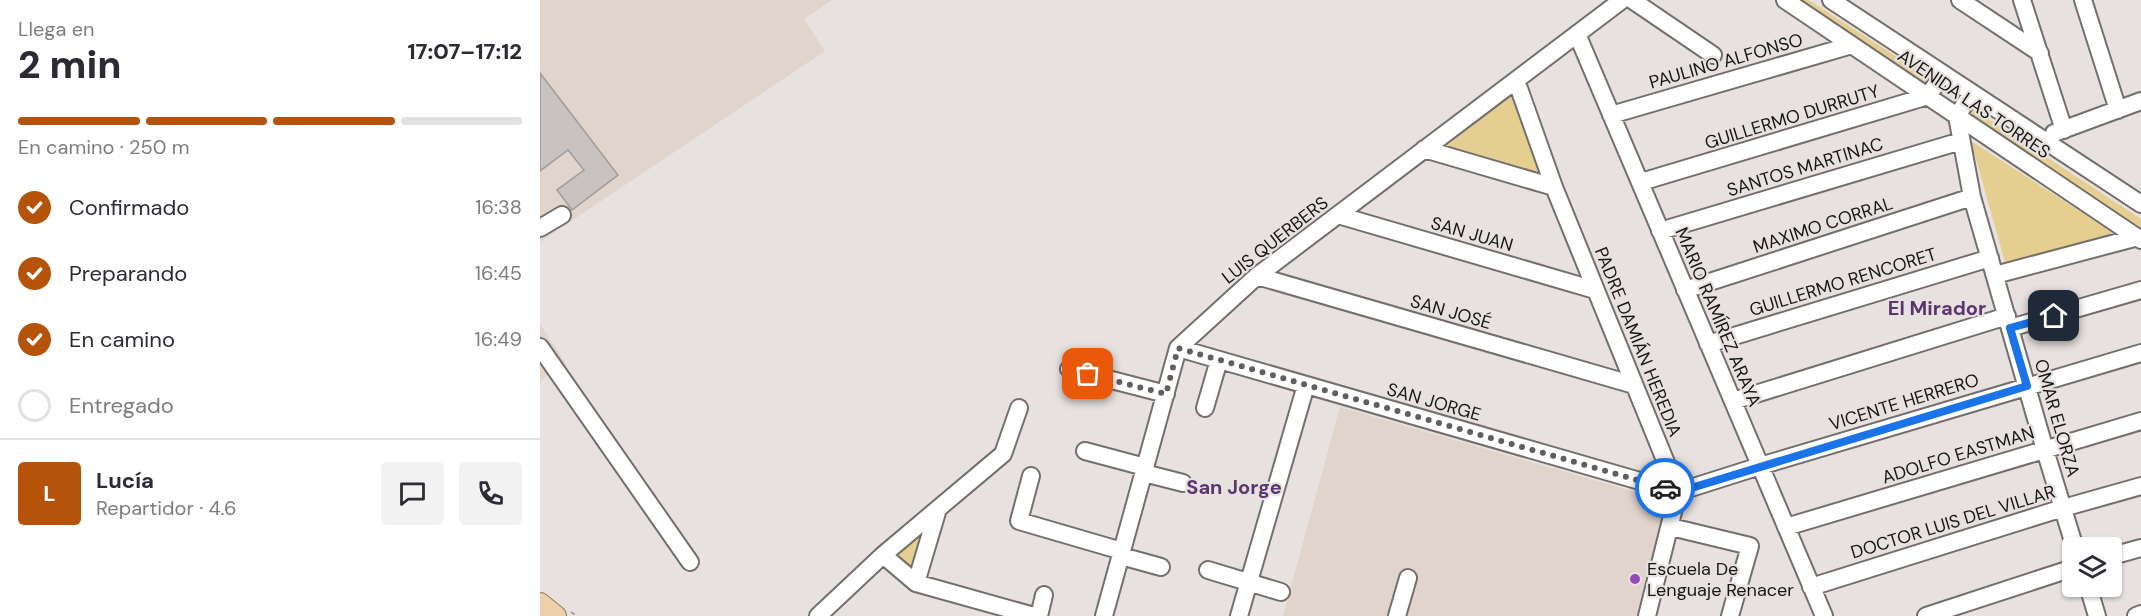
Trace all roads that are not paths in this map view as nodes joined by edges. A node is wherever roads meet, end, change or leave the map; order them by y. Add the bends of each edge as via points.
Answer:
1 (1623, 0) edge
2 (1632, 0) edge
3 (1785, 0) edge
4 (1831, 0) edge
5 (1960, 0) edge
6 (2022, 0) edge
7 (2083, 0) edge
8 (1577, 34) junction
9 (1852, 45) junction
10 (2040, 53) junction
11 (1713, 55) dead end
12 (1943, 74) junction
13 (1516, 80) junction
14 (1972, 93) junction
15 (1928, 96) junction
16 (2141, 101) edge
17 (2118, 110) junction
18 (1611, 115) junction
19 (1958, 116) junction
20 (2064, 130) junction
21 (2040, 138) junction
22 (1961, 141) junction
23 (1424, 149) junction
24 (1641, 182) junction
25 (1554, 188) junction
26 (1972, 198) junction
27 (2141, 204) edge
28 (562, 215) dead end
29 (1338, 215) junction
30 (540, 228) edge
31 (1660, 231) junction
32 (2139, 238) edge
33 (1990, 258) junction
34 (1995, 275) junction
35 (1257, 276) junction
36 (1595, 290) junction
37 (1685, 290) junction
38 (2141, 290) edge
39 (2008, 322) junction
40 (1708, 344) junction
41 (540, 347) edge
42 (1178, 348) junction
43 (2141, 353) edge
44 (1220, 360) junction
45 (1069, 369) dead end
46 (1306, 385) junction
47 (1634, 385) junction
48 (2027, 386) junction
49 (1166, 394) junction
50 (1733, 401) junction
51 (1019, 408) dead end
52 (1205, 408) dead end
53 (2141, 421) edge
54 (2045, 450) junction
55 (1085, 451) dead end
56 (1760, 466) junction
57 (1144, 470) junction
58 (1031, 476) dead end
59 (1183, 483) dead end
60 (2141, 486) edge
61 (1678, 492) junction
62 (2063, 508) junction
63 (938, 509) junction
64 (1671, 527) junction
65 (1786, 527) junction
66 (2072, 537) edge
67 (2141, 548) edge
68 (2122, 553) edge
69 (1121, 554) junction
70 (883, 555) junction
71 (690, 562) dead end
72 (1161, 567) dead end
73 (1208, 570) dead end
74 (2062, 572) edge
75 (1408, 578) dead end
76 (1249, 582) junction
77 (916, 583) junction
78 (1811, 587) junction
79 (1281, 592) dead end
80 (1044, 595) dead end
81 (2091, 597) edge
82 (540, 603) edge
83 (2141, 614) edge
84 (821, 615) edge
85 (556, 616) edge
86 (1034, 616) edge
87 (1039, 616) edge
88 (1104, 616) edge
89 (1239, 616) edge
90 (1397, 616) edge
91 (1647, 616) edge
92 (1730, 616) edge
93 (1824, 616) edge
94 (1926, 616) edge
95 (2097, 616) edge
96 (2136, 616) edge

1 - 8 street, LUIS QUERBERS
2 - 11 street
3 - 9 street, AVENIDA LAS TORRES
4 - 12 street, AVENIDA LAS TORRES
5 - 10 street
6 - 10 street
7 - 17 street
8 - 13 street, LUIS QUERBERS
8 - 18 street, MARIO RAMÍREZ ARAYA
9 - 15 street, AVENIDA LAS TORRES
9 - 18 street, PAULINO ALFONSO
10 - 20 street
12 - 14 street, AVENIDA LAS TORRES
12 - 15 street
13 - 23 street, LUIS QUERBERS
13 - 25 street, PADRE DAMIÁN HEREDIA
14 - 19 street
14 - 21 street, AVENIDA LAS TORRES
15 - 19 street, AVENIDA LAS TORRES
15 - 24 street, GUILLERMO DURRUTY
16 - 17 street
17 - 20 street
18 - 24 street, MARIO RAMÍREZ ARAYA
19 - 22 street, OMAR ELORZA
19 - 32 street, AVENIDA LAS TORRES
20 - 21 street
21 - 27 street, AVENIDA LAS TORRES
22 - 26 street, OMAR ELORZA
22 - 31 street, SANTOS MARTINAC
23 - 25 street
23 - 29 street, LUIS QUERBERS
24 - 31 street, MARIO RAMÍREZ ARAYA
25 - 36 street, PADRE DAMIÁN HEREDIA
26 - 33 street, OMAR ELORZA
26 - 37 street, MAXIMO CORRAL
28 - 30 street
29 - 35 street, LUIS QUERBERS
29 - 36 street, SAN JUAN
31 - 37 street, MARIO RAMÍREZ ARAYA
32 - 34 street
33 - 34 street, OMAR ELORZA
33 - 40 street, GUILLERMO RENCORET
34 - 39 street, OMAR ELORZA
35 - 42 street, LUIS QUERBERS
35 - 47 street, SAN JOSÉ
36 - 47 street, PADRE DAMIÁN HEREDIA
37 - 40 street, MARIO RAMÍREZ ARAYA
38 - 39 street
39 - 48 street, OMAR ELORZA
39 - 50 street
40 - 50 street, MARIO RAMÍREZ ARAYA
41 - 71 street
42 - 44 street, SAN JORGE
42 - 49 street
43 - 48 street, VICENTE HERRERO
44 - 46 street, SAN JORGE
44 - 52 street
45 - 49 street
46 - 61 street, SAN JORGE
46 - 76 street
47 - 61 street, PADRE DAMIÁN HEREDIA
48 - 54 street, OMAR ELORZA
48 - 56 street, VICENTE HERRERO
49 - 57 street
50 - 56 street, MARIO RAMÍREZ ARAYA
51 - 63 street via 1003,454
53 - 54 street, ADOLFO EASTMAN
54 - 62 street, OMAR ELORZA
54 - 65 street, ADOLFO EASTMAN
55 - 57 street
56 - 61 street, VICENTE HERRERO
56 - 65 street, MARIO RAMÍREZ ARAYA
57 - 59 street
57 - 69 street
58 - 69 street via 1019,521
60 - 62 street, DOCTOR LUIS DEL VILLAR
61 - 64 street
62 - 66 street, OMAR ELORZA
62 - 78 street, DOCTOR LUIS DEL VILLAR
63 - 70 street
63 - 77 street
64 - 91 street
64 - 92 street via 1750,546
65 - 78 street, MARIO RAMÍREZ ARAYA
67 - 68 street
69 - 72 street
69 - 88 street
70 - 77 street
70 - 84 street
73 - 76 street
74 - 94 street
75 - 90 street
76 - 79 street
76 - 89 street
77 - 86 street
78 - 93 street, MARIO RAMÍREZ ARAYA
80 - 87 street
81 - 95 street
82 - 85 main road
83 - 96 street

